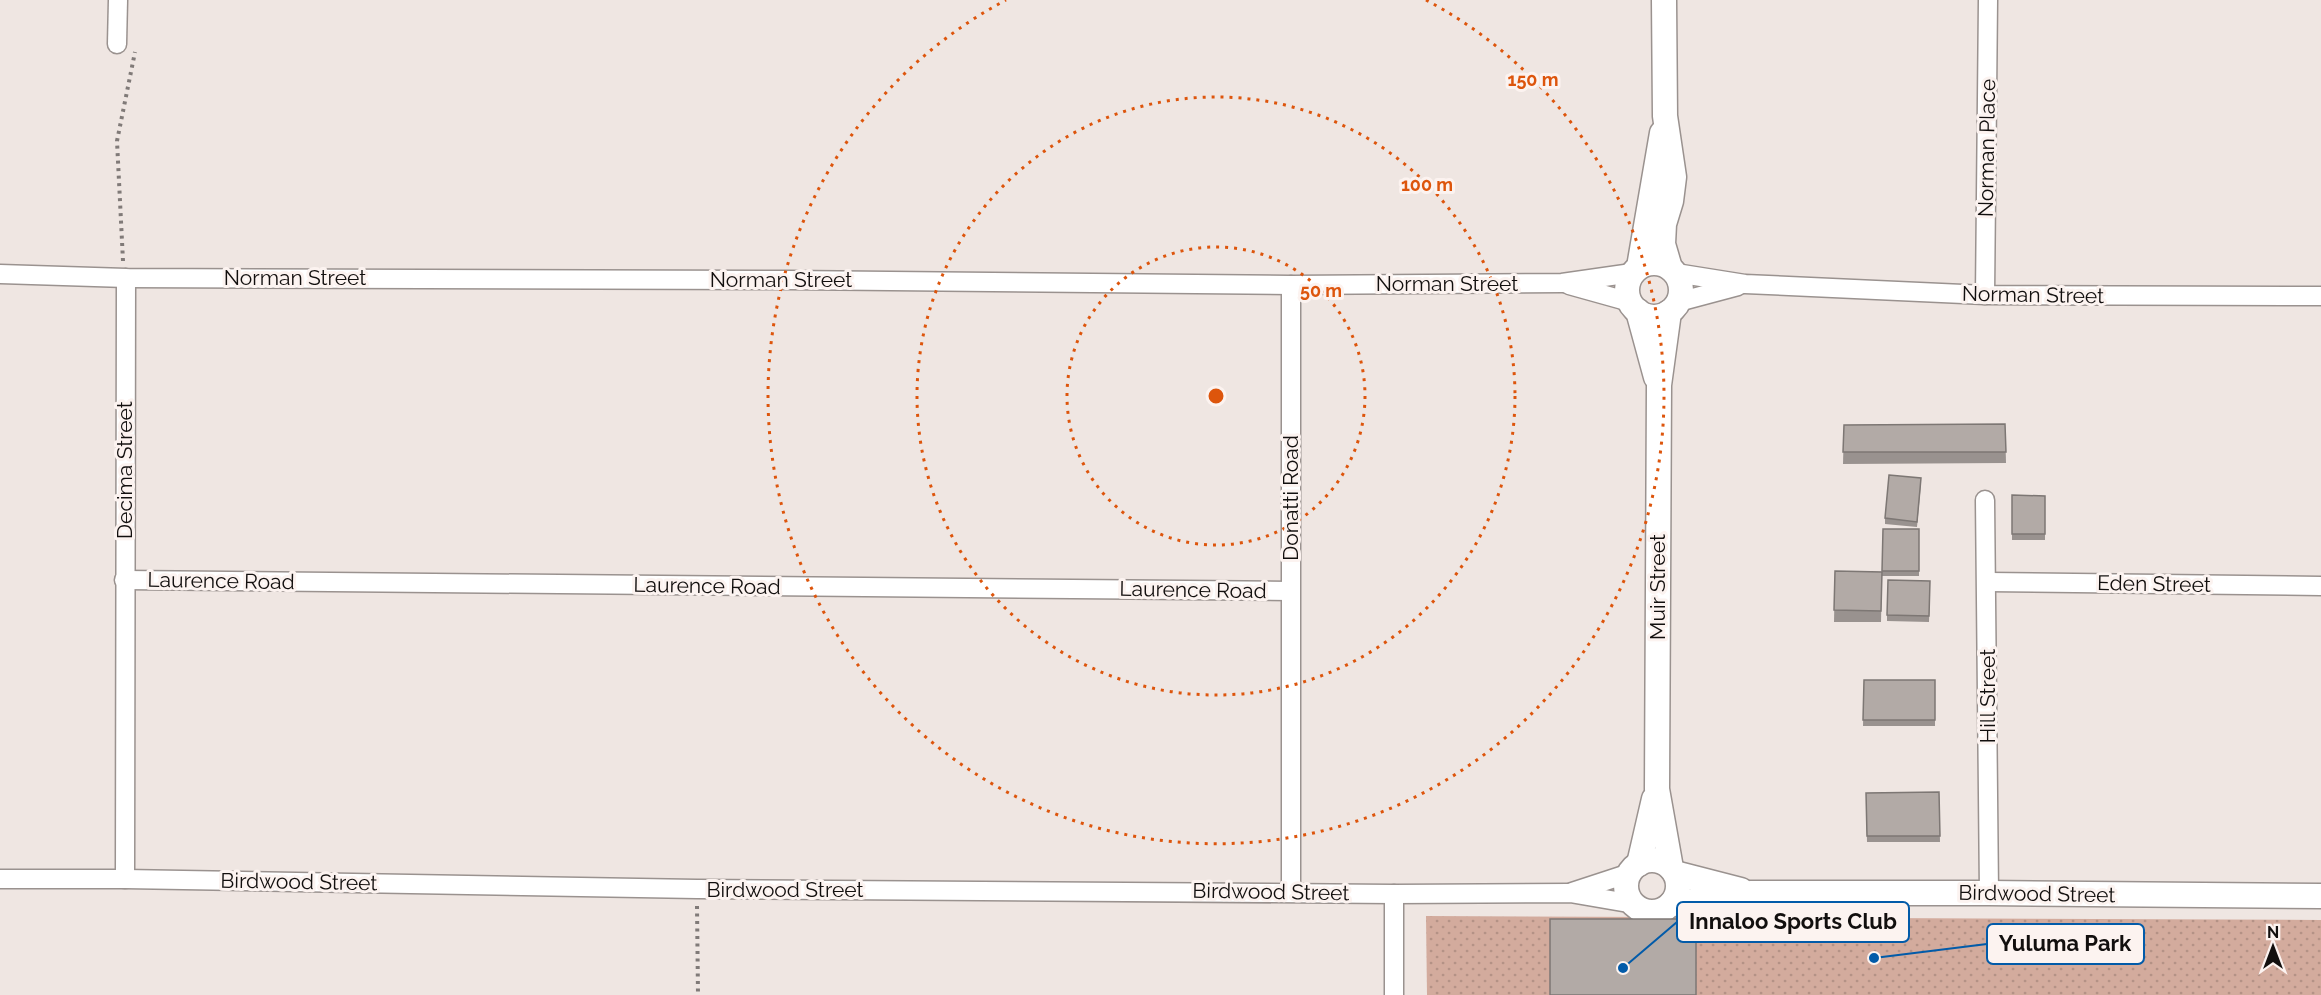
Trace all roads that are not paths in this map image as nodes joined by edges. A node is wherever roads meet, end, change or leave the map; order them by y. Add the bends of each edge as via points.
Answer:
1 (117, 0) edge
2 (1664, 0) edge
3 (1988, 0) edge
4 (117, 44) road end
5 (1665, 116) junction
6 (1635, 270) junction
7 (1673, 271) junction
8 (0, 274) edge
9 (126, 278) junction
10 (1562, 283) junction
11 (1745, 284) junction
12 (1291, 285) junction
13 (1985, 295) junction
14 (2321, 296) edge
15 (1634, 307) junction
16 (1674, 307) junction
17 (1659, 385) junction
18 (1985, 500) dead end
19 (124, 580) junction
20 (1988, 582) junction
21 (2321, 586) edge
22 (1290, 591) junction
23 (1657, 789) junction
24 (1635, 868) junction
25 (1673, 870) junction
26 (0, 879) edge
27 (125, 879) junction
28 (1291, 892) junction
29 (1570, 892) junction
30 (1989, 892) junction
31 (1752, 893) junction
32 (1394, 894) junction
33 (2321, 896) edge
34 (1634, 904) junction
35 (1671, 904) junction
36 (1394, 995) edge

1 - 4 street
2 - 5 street
3 - 13 street, Norman Place
5 - 6 street
5 - 7 street via 1674,177 1663,244
6 - 7 street via 1655,262
6 - 10 street, Norman Street
6 - 15 street via 1627,287
7 - 11 street, Norman Street
7 - 16 street via 1681,288
8 - 9 street, Norman Street
9 - 12 street, Norman Street
9 - 19 street, Decima Street
10 - 12 street, Norman Street
10 - 15 street, Norman Street
11 - 13 street, Norman Street
11 - 16 street, Norman Street
12 - 22 street, Donatti Road
13 - 14 street, Norman Street
15 - 16 street via 1650,316
15 - 17 street, Muir Street
16 - 17 street, Muir Street
17 - 23 street, Muir Street
18 - 20 street, Hill Street
19 - 22 street, Laurence Road
19 - 27 street, Decima Street
20 - 21 street, Eden Street
20 - 30 street, Hill Street
22 - 28 street, Donatti Road
23 - 24 street, Muir Street
23 - 25 street, Muir Street
24 - 25 street via 1652,860
24 - 29 street, Birdwood Street
24 - 34 street via 1627,879 1627,893
25 - 31 street, Birdwood Street
25 - 35 street via 1679,886
26 - 27 street, Birdwood Street
27 - 28 street, Birdwood Street via 697,889
28 - 32 street, Birdwood Street
29 - 32 street, Birdwood Street
29 - 34 street, Birdwood Street
30 - 31 street, Birdwood Street
30 - 33 street, Birdwood Street
31 - 35 street, Birdwood Street
32 - 36 street
34 - 35 street via 1652,912

